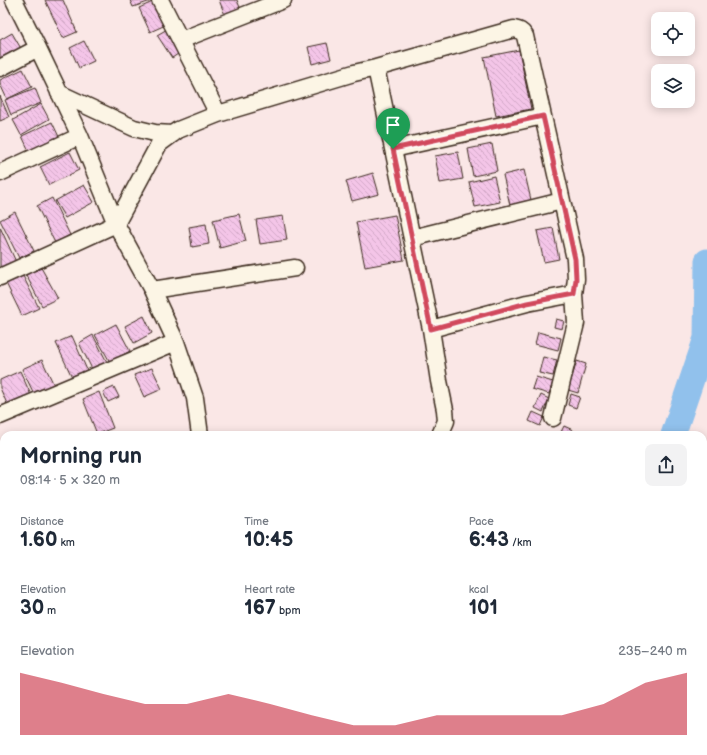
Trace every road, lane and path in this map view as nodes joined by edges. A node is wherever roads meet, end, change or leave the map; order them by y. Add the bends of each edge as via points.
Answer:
1 (14, 0) edge
2 (160, 0) edge
3 (283, 0) edge
4 (181, 40) junction
5 (38, 48) junction
6 (0, 68) edge
7 (376, 68) junction
8 (59, 93) junction
9 (218, 114) junction
10 (543, 116) junction
11 (173, 134) junction
12 (80, 136) junction
13 (393, 149) junction
14 (0, 173) edge
15 (562, 201) junction
16 (116, 224) junction
17 (412, 238) junction
18 (295, 268) dead end
19 (0, 276) edge
20 (152, 290) junction
21 (574, 294) junction
22 (431, 329) junction
23 (176, 342) junction
24 (0, 416) edge
25 (554, 418) dead end
26 (199, 431) edge
27 (442, 431) edge

1 - 5 street
2 - 4 street
3 - 4 street
4 - 9 street
5 - 6 street
5 - 8 street
7 - 9 street
7 - 10 street via 514,29 519,30 525,36
7 - 13 street
8 - 11 street via 134,128
8 - 12 street
9 - 11 street
10 - 13 street
10 - 15 street
11 - 16 street via 159,144
12 - 14 street
12 - 16 street
13 - 17 street
15 - 17 street
15 - 21 street via 575,259
16 - 19 street
16 - 20 street
17 - 22 street
18 - 20 street
20 - 23 street
21 - 22 street via 527,303
21 - 25 street via 576,323
22 - 27 street via 445,410 446,421
23 - 24 street
23 - 26 street via 195,398

